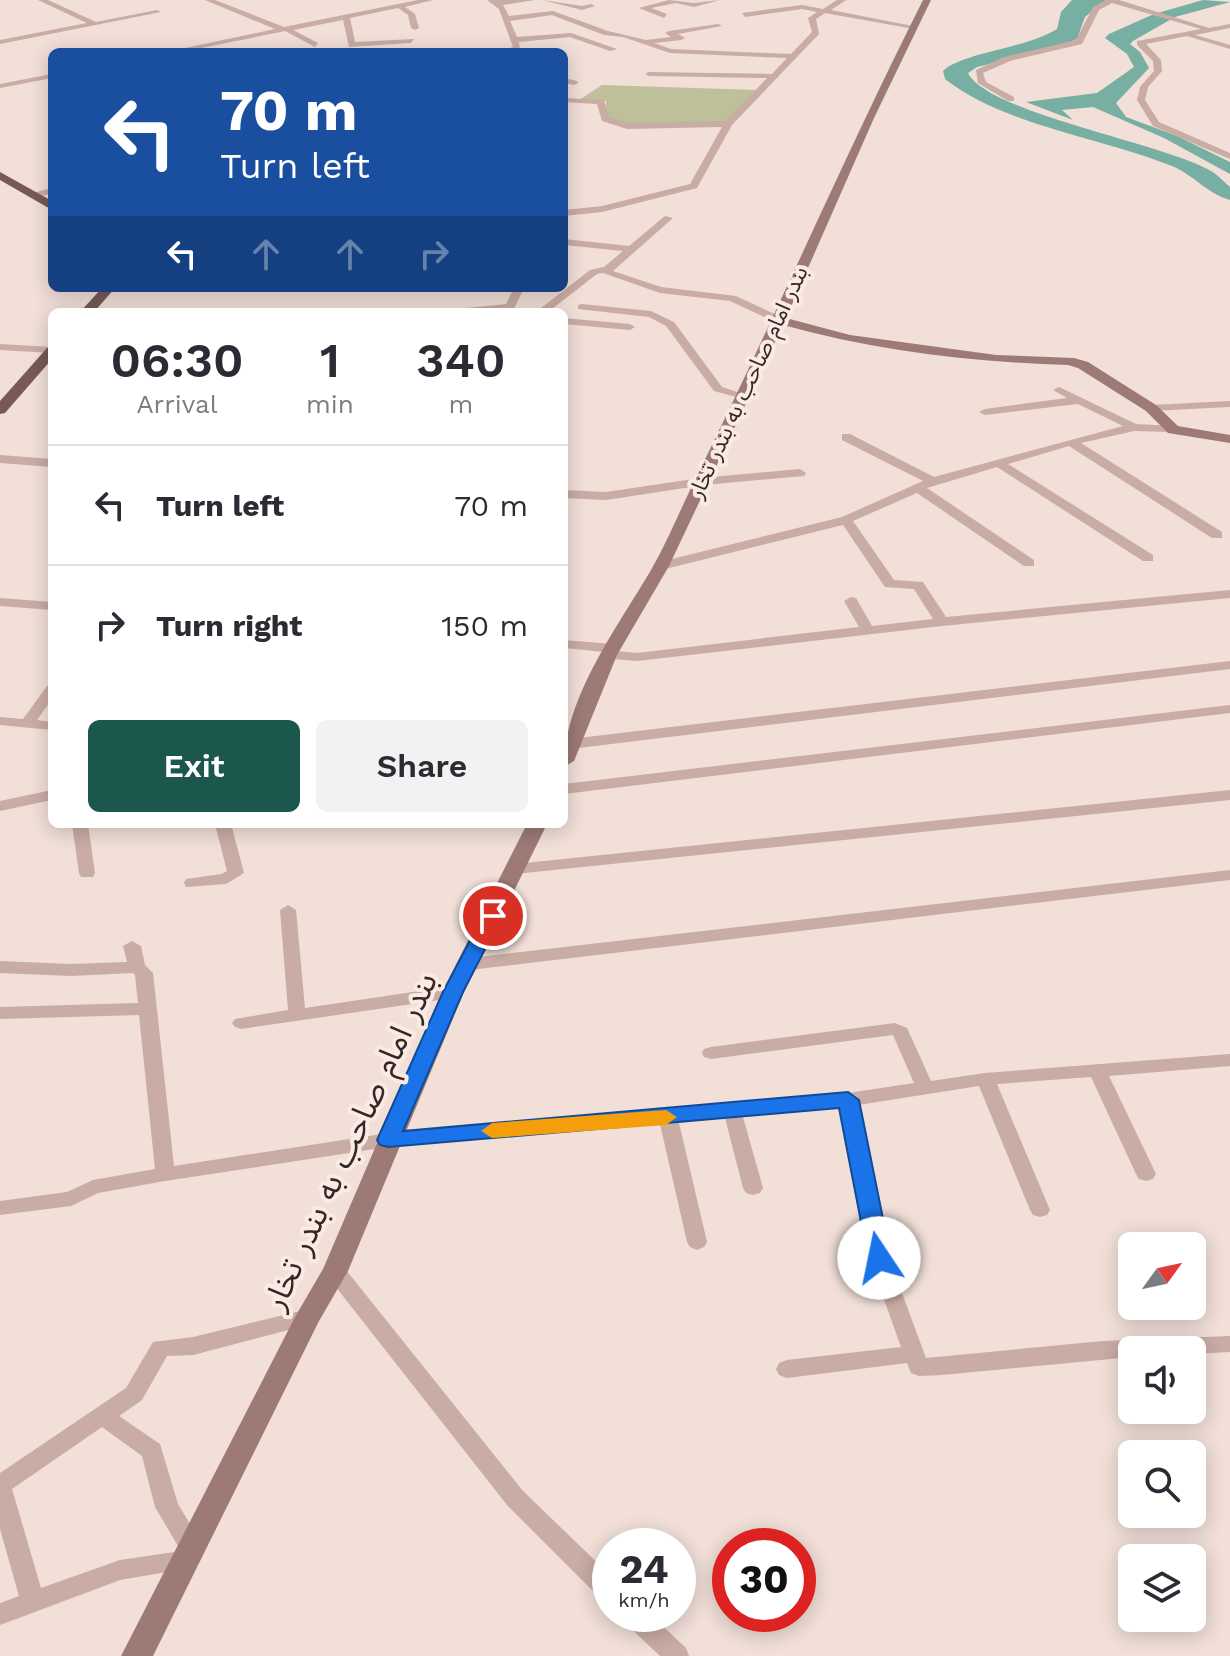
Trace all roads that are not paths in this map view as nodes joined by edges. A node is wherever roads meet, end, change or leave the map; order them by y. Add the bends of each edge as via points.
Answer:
1 (42, 0) edge
2 (209, 0) edge
3 (369, 0) edge
4 (429, 0) edge
5 (531, 0) edge
6 (546, 0) edge
7 (678, 0) edge
8 (716, 0) edge
9 (785, 0) edge
10 (842, 0) edge
11 (927, 0) edge
12 (1111, 0) edge
13 (494, 2) edge
14 (811, 5) dead end
15 (591, 6) dead end
16 (395, 7) junction
17 (823, 11) junction
18 (157, 12) dead end
19 (745, 15) dead end
20 (664, 16) dead end
21 (346, 17) junction
22 (506, 19) junction
23 (95, 24) junction
24 (718, 26) dead end
25 (1230, 26) edge
26 (914, 27) junction
27 (415, 28) dead end
28 (284, 29) junction
29 (1209, 30) junction
30 (1180, 34) junction
31 (514, 40) junction
32 (411, 41) dead end
33 (644, 41) junction
34 (0, 42) edge
35 (221, 42) junction
36 (806, 42) junction
37 (315, 45) dead end
38 (718, 46) dead end
39 (1230, 47) edge
40 (190, 48) edge
41 (229, 48) edge
42 (517, 48) edge
43 (613, 49) dead end
44 (670, 51) junction
45 (660, 56) dead end
46 (793, 56) junction
47 (649, 74) dead end
48 (774, 76) junction
49 (48, 77) edge
50 (568, 81) edge
51 (574, 83) dead end
52 (0, 86) edge
53 (1011, 99) dead end
54 (568, 100) edge
55 (728, 124) junction
56 (1230, 156) edge
57 (0, 175) edge
58 (48, 192) edge
59 (34, 194) junction
60 (48, 203) edge
61 (568, 213) edge
62 (668, 218) dead end
63 (568, 242) edge
64 (631, 249) junction
65 (607, 269) junction
66 (660, 290) junction
67 (105, 292) edge
68 (517, 292) edge
69 (568, 292) edge
70 (568, 292) edge
71 (582, 307) dead end
72 (91, 308) edge
73 (500, 308) edge
74 (546, 308) edge
75 (651, 314) junction
76 (779, 320) junction
77 (568, 321) edge
78 (630, 327) dead end
79 (0, 347) edge
80 (48, 357) edge
81 (48, 359) edge
82 (1059, 390) dead end
83 (744, 396) junction
84 (1079, 400) junction
85 (1230, 404) edge
86 (1151, 408) junction
87 (0, 410) edge
88 (985, 412) dead end
89 (1134, 427) junction
90 (1170, 428) junction
91 (846, 437) dead end
92 (1230, 439) edge
93 (1071, 442) junction
94 (0, 459) edge
95 (48, 463) edge
96 (999, 463) junction
97 (800, 473) dead end
98 (933, 481) junction
99 (700, 483) junction
100 (917, 487) junction
101 (568, 494) edge
102 (846, 520) junction
103 (1217, 535) dead end
104 (1148, 558) dead end
105 (1029, 563) dead end
106 (661, 566) junction
107 (1230, 594) edge
108 (851, 601) dead end
109 (0, 602) edge
110 (48, 606) edge
111 (942, 622) junction
112 (869, 632) junction
113 (568, 645) edge
114 (610, 651) junction
115 (1230, 665) edge
116 (48, 695) edge
117 (1230, 709) edge
118 (0, 721) edge
119 (27, 724) junction
120 (48, 726) edge
121 (570, 744) junction
122 (568, 750) edge
123 (568, 789) edge
124 (1230, 795) edge
125 (48, 796) edge
126 (0, 806) edge
127 (81, 828) edge
128 (224, 828) edge
129 (535, 828) edge
130 (515, 869) junction
131 (87, 873) dead end
132 (1230, 875) edge
133 (192, 883) dead end
134 (288, 910) dead end
135 (132, 946) dead end
136 (470, 964) junction
137 (0, 967) edge
138 (137, 967) junction
139 (453, 992) junction
140 (146, 1009) junction
141 (0, 1013) edge
142 (297, 1015) junction
143 (241, 1023) dead end
144 (711, 1053) dead end
145 (1230, 1060) edge
146 (1098, 1072) junction
147 (985, 1079) junction
148 (924, 1086) junction
149 (848, 1100) junction
150 (732, 1110) junction
151 (668, 1117) junction
152 (388, 1140) junction
153 (165, 1174) junction
154 (1146, 1174) dead end
155 (753, 1188) dead end
156 (0, 1208) edge
157 (1040, 1210) dead end
158 (697, 1242) dead end
159 (335, 1271) junction
160 (308, 1317) junction
161 (1230, 1344) edge
162 (914, 1354) junction
163 (787, 1369) dead end
164 (103, 1416) junction
165 (0, 1487) edge
166 (190, 1555) junction
167 (592, 1573) edge
168 (33, 1602) junction
169 (0, 1614) edge
170 (652, 1632) edge
171 (137, 1656) edge
172 (677, 1656) edge

1 - 23 street
2 - 28 street
3 - 16 street
4 - 16 street
5 - 13 street
6 - 15 street
7 - 8 street via 694,5
7 - 20 street via 643,8
9 - 14 street
10 - 17 street
11 - 26 main road, بندر امام صاحب به بندر تخار
12 - 29 street
12 - 53 street via 1096,9 1079,42 1007,59 979,72 982,83
13 - 22 street
16 - 21 street
16 - 27 street via 411,14
17 - 19 street via 802,7
17 - 26 street
17 - 36 street via 812,18 816,32
18 - 23 street
21 - 28 street
21 - 32 street via 352,45
22 - 31 street
22 - 33 street via 553,13
23 - 34 street
24 - 33 street via 669,33 681,38
25 - 29 street
26 - 76 main road, بندر امام صاحب به بندر تخار
28 - 35 street
28 - 37 street
29 - 30 street
30 - 39 street
30 - 56 street via 1140,43 1157,60 1158,71 1141,100 1156,124
31 - 42 street
31 - 43 street via 571,35
33 - 44 street
35 - 40 street
35 - 41 street
36 - 38 street
36 - 46 street
44 - 45 street
44 - 46 street
46 - 48 street
47 - 48 street
48 - 55 street
49 - 52 street
50 - 51 street
54 - 55 street via 601,102 605,119 627,126
55 - 61 street via 694,186
57 - 59 main road
58 - 59 street
59 - 60 main road
62 - 64 street
63 - 64 street
64 - 65 street
65 - 66 street
65 - 70 street
66 - 75 street
66 - 76 street via 732,298
67 - 72 main road
68 - 73 street via 510,307
69 - 74 street
71 - 75 street
75 - 83 street via 674,328 718,389
76 - 83 main road, بندر امام صاحب به بندر تخار
76 - 86 main road via 849,339 996,359 1069,361
77 - 78 street
79 - 80 street
81 - 87 main road
82 - 84 street
83 - 99 main road, بندر امام صاحب به بندر تخار
84 - 88 street
84 - 89 street
85 - 86 street
86 - 90 main road
89 - 90 street
89 - 93 street
90 - 92 main road
91 - 98 street
93 - 96 street
93 - 103 street
94 - 95 street
96 - 98 street
96 - 104 street
97 - 99 street
98 - 100 street
99 - 101 street via 606,496
99 - 106 main road, بندر امام صاحب به بندر تخار
100 - 102 street
100 - 105 street
102 - 106 street
102 - 111 street via 890,584 918,585
106 - 114 main road, بندر امام صاحب به بندر تخار
107 - 111 street
108 - 112 street
109 - 110 street
111 - 112 street
112 - 114 street via 637,657
113 - 114 street
114 - 121 main road, بندر امام صاحب به بندر تخار
115 - 121 street
116 - 119 street
117 - 123 street
118 - 119 street
119 - 120 street
121 - 122 main road, بندر امام صاحب به بندر تخار
124 - 130 street
125 - 126 street
127 - 131 street
128 - 133 street via 236,873
129 - 130 main road, بندر امام صاحب به بندر تخار
130 - 136 main road, بندر امام صاحب به بندر تخار
132 - 136 street
134 - 142 street
135 - 138 street
136 - 139 main road, بندر امام صاحب به بندر تخار
137 - 138 street
138 - 140 street via 144,973
139 - 142 street
139 - 152 main road, بندر امام صاحب به بندر تخار
140 - 141 street
140 - 153 street
142 - 143 street
144 - 148 street via 895,1029
145 - 146 street
146 - 147 street
146 - 154 street
147 - 148 street
147 - 157 street
148 - 149 street
149 - 150 street
149 - 162 street via 879,1258
150 - 151 street
150 - 155 street
151 - 152 street
151 - 158 street
152 - 153 street
152 - 159 main road, بندر امام صاحب به بندر تخار
153 - 156 street via 93,1187 71,1199
159 - 160 main road, بندر امام صاحب به بندر تخار
159 - 167 street via 515,1498
160 - 164 street via 193,1346 161,1348 134,1394
160 - 166 main road, بندر امام صاحب به بندر تخار
161 - 162 street via 919,1367
162 - 163 street
164 - 165 street
164 - 166 street via 152,1451 167,1507
165 - 168 street
166 - 168 street via 120,1570
166 - 171 main road, بندر امام صاحب به بندر تخار
168 - 169 street
170 - 172 street

